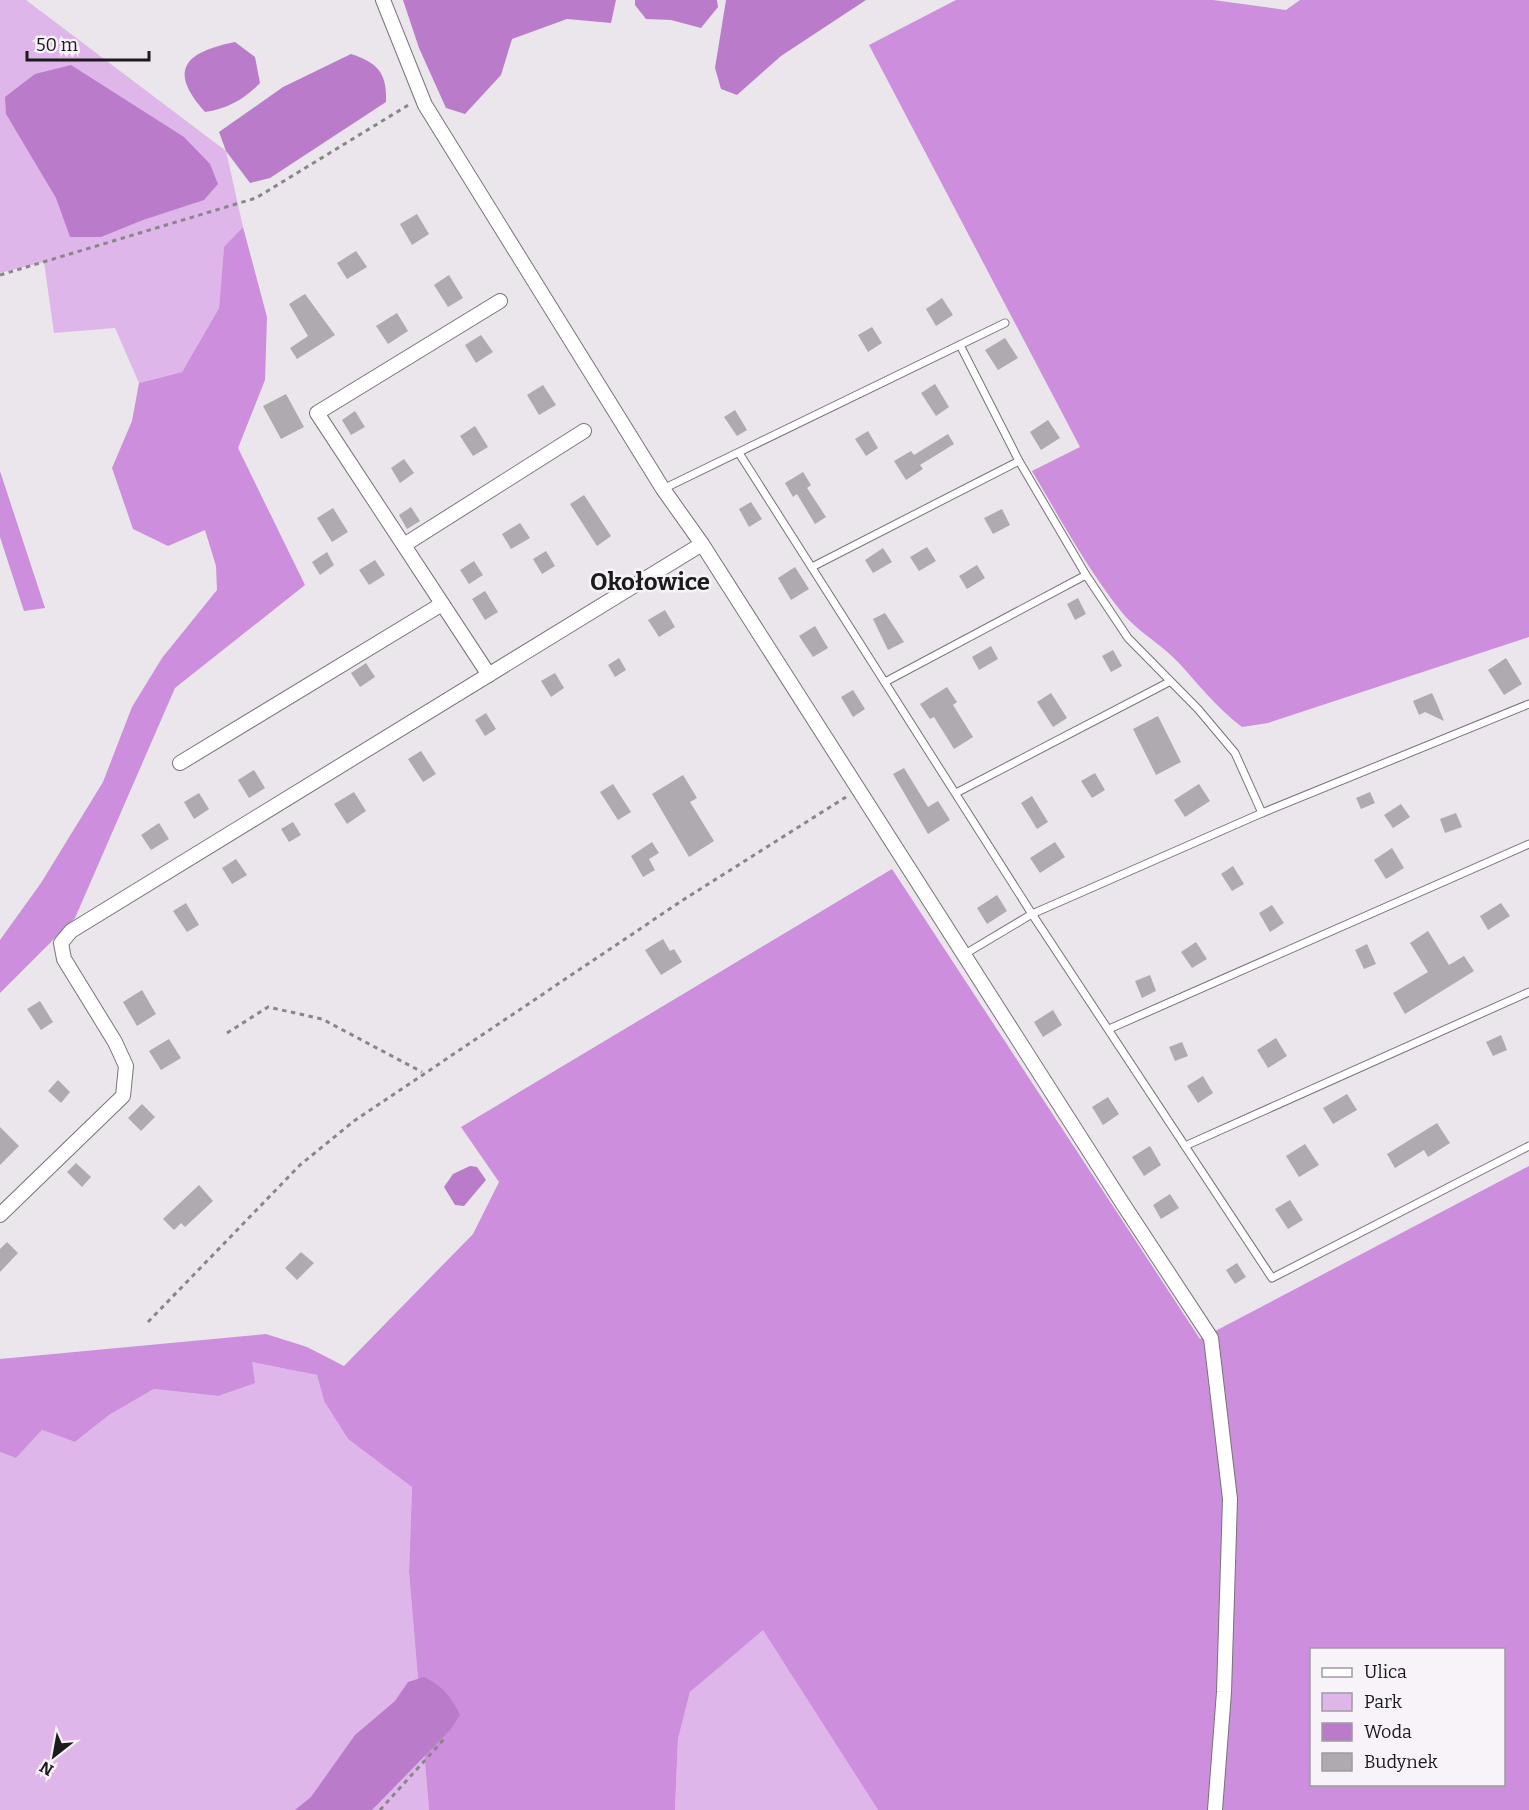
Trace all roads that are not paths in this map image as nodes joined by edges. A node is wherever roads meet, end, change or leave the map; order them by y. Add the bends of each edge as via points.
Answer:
1 (383, 0) edge
2 (500, 301) dead end
3 (1005, 323) dead end
4 (960, 345) junction
5 (584, 431) dead end
6 (739, 453) junction
7 (1019, 461) junction
8 (663, 489) junction
9 (702, 544) junction
10 (404, 545) junction
11 (812, 567) junction
12 (1086, 575) junction
13 (442, 604) junction
14 (489, 675) junction
15 (885, 682) junction
16 (1169, 682) junction
17 (1529, 704) edge
18 (180, 763) dead end
19 (956, 793) junction
20 (1262, 813) junction
21 (1529, 844) edge
22 (1032, 914) junction
23 (965, 954) junction
24 (1529, 992) edge
25 (1109, 1029) junction
26 (1185, 1146) junction
27 (1529, 1146) edge
28 (0, 1215) edge
29 (1215, 1810) edge

1 - 8 street via 421,97
2 - 10 street via 317,413
3 - 4 lane
4 - 6 lane
4 - 7 lane
5 - 10 street
6 - 8 lane
6 - 11 lane
7 - 11 lane
7 - 12 lane
8 - 9 street
9 - 14 street
9 - 23 street
10 - 13 street
11 - 15 lane
12 - 15 lane
12 - 16 lane via 1128,638
13 - 14 street
13 - 18 street
14 - 28 street via 71,931 61,944 64,959 126,1066 123,1096
15 - 19 lane
16 - 19 lane
16 - 20 lane via 1235,753
17 - 20 lane
19 - 22 lane
20 - 22 lane
21 - 25 lane
22 - 23 lane
22 - 25 lane
23 - 29 street via 1211,1338 1230,1499 1224,1692
24 - 26 lane
25 - 26 lane
26 - 27 lane via 1272,1278

